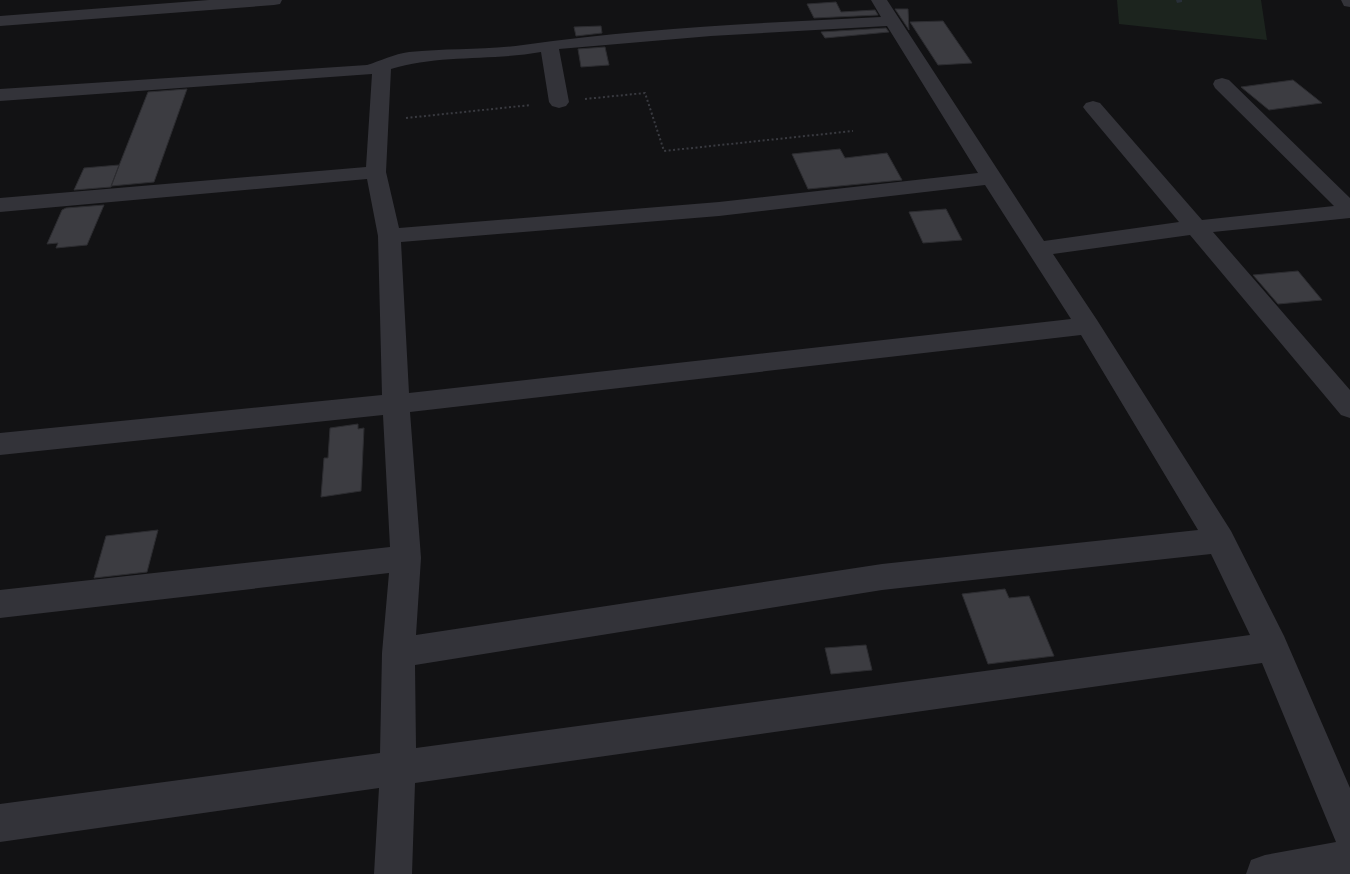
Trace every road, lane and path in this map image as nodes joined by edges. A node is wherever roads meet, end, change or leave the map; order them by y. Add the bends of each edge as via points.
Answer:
1 (274, 0) edge
2 (879, 0) edge
3 (0, 21) edge
4 (894, 21) junction
5 (549, 45) junction
6 (382, 64) junction
7 (1222, 84) dead end
8 (0, 95) edge
9 (559, 102) junction
10 (1093, 107) dead end
11 (380, 121) junction
12 (853, 131) dead end
13 (376, 172) junction
14 (991, 178) junction
15 (0, 205) edge
16 (1350, 211) edge
17 (1197, 227) junction
18 (388, 236) junction
19 (1038, 250) junction
20 (1088, 326) junction
21 (396, 404) junction
22 (1350, 408) edge
23 (0, 444) edge
24 (1220, 540) junction
25 (406, 558) junction
26 (0, 604) edge
27 (1272, 647) junction
28 (398, 653) junction
29 (398, 768) junction
30 (0, 823) edge
31 (1350, 832) edge
32 (1350, 859) edge
33 (393, 874) edge
34 (1265, 874) edge

1 - 3 street
2 - 4 street
4 - 5 street via 711,31
4 - 14 street
5 - 6 street via 522,50 408,58
5 - 9 street
6 - 8 street via 368,70 304,76
6 - 11 street
7 - 16 street
9 - 11 path
9 - 12 path via 645,93 664,151
10 - 17 street
11 - 13 street
13 - 15 street
13 - 18 street
14 - 18 street via 719,209
14 - 19 street
16 - 17 street
17 - 19 street
17 - 22 street
18 - 21 street
19 - 20 street
20 - 21 street
20 - 24 street
21 - 23 street
21 - 25 street
24 - 27 street
24 - 28 street via 882,577
25 - 26 street
25 - 28 street
27 - 29 street
27 - 31 street
28 - 29 street
29 - 30 street
29 - 33 street
32 - 34 street

